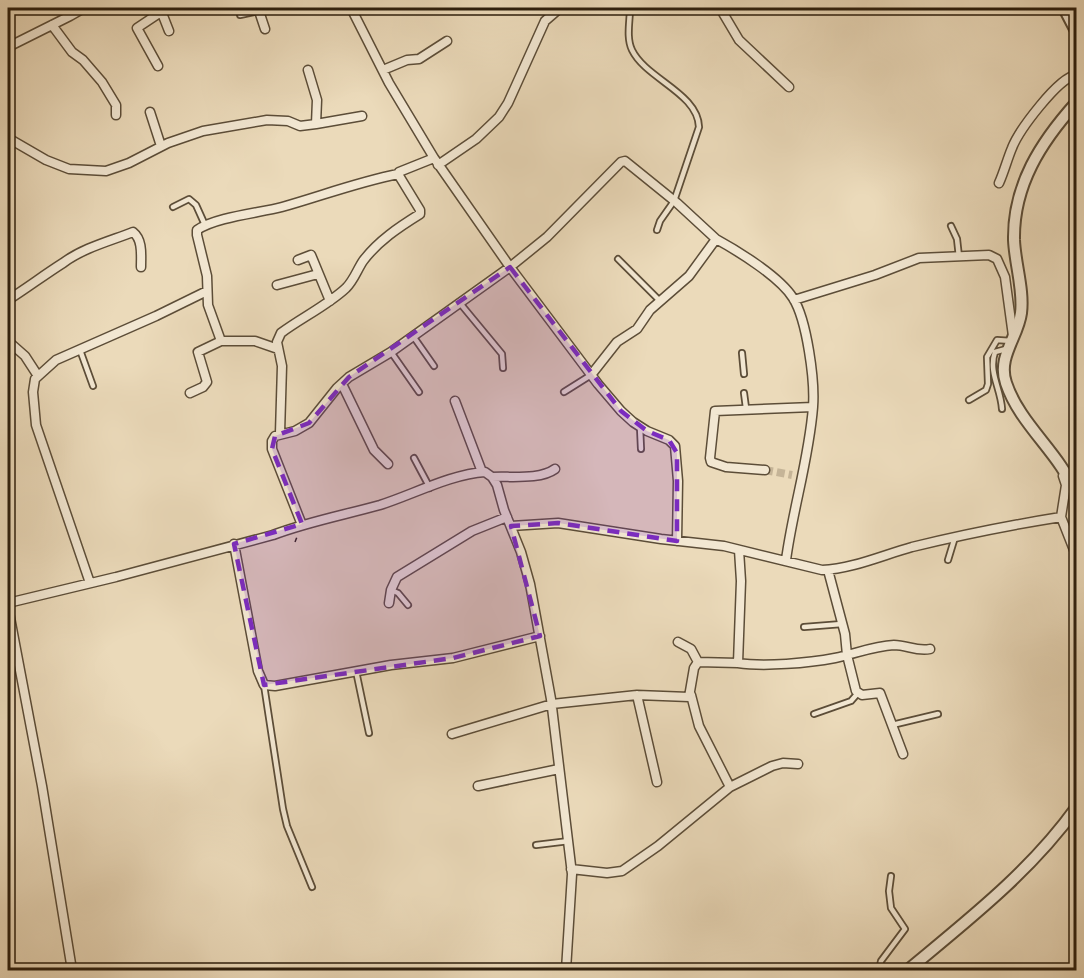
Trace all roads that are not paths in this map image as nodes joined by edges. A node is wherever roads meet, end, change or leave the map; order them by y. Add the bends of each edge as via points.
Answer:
1 (84, 8) edge
2 (351, 8) edge
3 (560, 8) edge
4 (630, 8) edge
5 (720, 8) edge
6 (1064, 8) edge
7 (258, 9) edge
8 (161, 10) edge
9 (240, 15) dead end
10 (52, 25) junction
11 (265, 29) dead end
12 (169, 31) dead end
13 (1077, 31) edge
14 (447, 41) dead end
15 (8, 47) edge
16 (158, 66) dead end
17 (308, 70) dead end
18 (382, 70) junction
19 (1077, 75) edge
20 (789, 87) dead end
21 (1077, 103) edge
22 (150, 112) dead end
23 (116, 115) dead end
24 (362, 116) dead end
25 (316, 124) junction
26 (8, 138) edge
27 (161, 146) junction
28 (436, 161) junction
29 (398, 174) junction
30 (999, 183) dead end
31 (674, 201) junction
32 (173, 207) dead end
33 (206, 225) junction
34 (951, 226) dead end
35 (657, 230) dead end
36 (716, 239) junction
37 (959, 257) junction
38 (298, 260) dead end
39 (618, 260) dead end
40 (1000, 263) junction
41 (141, 267) dead end
42 (510, 267) junction
43 (318, 274) junction
44 (1018, 275) junction
45 (277, 285) dead end
46 (207, 291) junction
47 (8, 300) edge
48 (794, 300) junction
49 (330, 301) junction
50 (660, 301) junction
51 (459, 302) junction
52 (413, 336) junction
53 (8, 341) edge
54 (221, 341) junction
55 (1011, 342) junction
56 (278, 349) junction
57 (80, 350) junction
58 (391, 352) junction
59 (742, 353) dead end
60 (434, 366) dead end
61 (503, 368) dead end
62 (744, 374) dead end
63 (591, 375) junction
64 (38, 376) junction
65 (342, 384) junction
66 (93, 386) dead end
67 (419, 392) dead end
68 (564, 392) dead end
69 (190, 393) dead end
70 (744, 393) dead end
71 (969, 400) dead end
72 (455, 401) dead end
73 (813, 407) junction
74 (746, 408) junction
75 (1002, 409) dead end
76 (640, 427) junction
77 (280, 433) junction
78 (641, 449) dead end
79 (414, 458) dead end
80 (1058, 462) junction
81 (388, 464) dead end
82 (555, 469) dead end
83 (765, 470) tunnel mouth
84 (482, 472) junction
85 (792, 475) tunnel mouth
86 (492, 477) junction
87 (802, 477) junction
88 (430, 488) junction
89 (1077, 494) edge
90 (507, 517) junction
91 (1061, 517) junction
92 (302, 525) junction
93 (511, 526) junction
94 (955, 537) junction
95 (678, 541) junction
96 (234, 544) junction
97 (740, 550) junction
98 (1077, 555) edge
99 (786, 560) junction
100 (948, 560) dead end
101 (828, 570) junction
102 (90, 583) junction
103 (391, 590) junction
104 (389, 603) dead end
105 (8, 605) edge
106 (408, 605) dead end
107 (842, 624) junction
108 (804, 627) dead end
109 (540, 636) junction
110 (678, 642) dead end
111 (930, 649) dead end
112 (847, 656) junction
113 (698, 662) junction
114 (738, 663) junction
115 (356, 671) junction
116 (264, 685) junction
117 (858, 693) junction
118 (638, 695) junction
119 (691, 695) junction
120 (552, 704) junction
121 (814, 714) dead end
122 (938, 714) dead end
123 (892, 725) junction
124 (369, 733) dead end
125 (452, 734) dead end
126 (903, 754) dead end
127 (798, 764) dead end
128 (560, 769) junction
129 (657, 782) dead end
130 (478, 786) dead end
131 (730, 787) junction
132 (1077, 808) edge
133 (569, 841) junction
134 (536, 845) dead end
135 (571, 869) junction
136 (891, 876) dead end
137 (312, 887) dead end
138 (72, 970) edge
139 (566, 970) edge
140 (879, 970) edge
141 (908, 970) edge

1 - 10 street
2 - 18 street
3 - 28 street via 545,21 499,117 476,139
4 - 31 lane via 629,39 633,53 699,119
5 - 20 street via 739,40
6 - 13 street
7 - 9 lane
7 - 11 street
8 - 12 street
8 - 16 street via 136,28
10 - 15 street
10 - 23 street via 111,95
14 - 18 street via 419,59
17 - 25 street via 317,100
18 - 28 street
19 - 30 street via 1057,88 1035,111 1012,147
21 - 44 street via 1040,147 1026,175 1014,239
22 - 27 street
24 - 25 street
25 - 27 street via 256,122 203,131
26 - 27 street via 69,169 106,171
28 - 29 street
28 - 42 street
29 - 33 street
29 - 49 street via 420,214 376,246 346,288
31 - 35 lane
31 - 36 street
31 - 42 street via 625,161 621,162 547,237
32 - 33 lane via 189,198
33 - 46 street via 197,230 197,235
34 - 37 lane
36 - 48 street via 758,265
36 - 50 street via 688,276
37 - 40 street via 989,255
37 - 48 street via 919,258
38 - 43 street via 311,255
39 - 50 lane
40 - 44 street
40 - 55 street via 1009,300
41 - 47 street via 140,242 133,232 64,262
42 - 51 street
42 - 63 street
43 - 45 street
43 - 49 street
44 - 55 street via 1021,311
46 - 54 street
46 - 57 street
48 - 73 street via 811,364
49 - 56 street via 281,333
50 - 63 street via 638,329 617,342
51 - 52 street
51 - 61 lane via 502,354
52 - 58 street
52 - 60 lane
53 - 64 street via 25,356
54 - 56 street via 255,341
54 - 69 street via 198,352 207,382
55 - 71 lane via 997,340 987,357 986,390
55 - 75 lane via 995,352 992,362
55 - 80 street via 1003,365 1005,382 1018,409
56 - 77 street via 282,366
57 - 64 street via 56,360
57 - 66 lane
58 - 65 street
58 - 67 lane
59 - 62 lane
63 - 68 lane
63 - 76 street
64 - 102 street via 33,392 36,425
65 - 77 street via 309,423
65 - 81 street via 374,450
70 - 74 lane
72 - 84 street
73 - 74 street
73 - 87 street
74 - 83 street via 715,411 711,462
76 - 78 lane
76 - 95 street via 675,446
77 - 92 street via 272,441 272,448
79 - 88 lane
80 - 89 street
80 - 91 street via 1066,485
82 - 86 street via 536,475
84 - 86 street
84 - 88 street
85 - 87 street
86 - 90 street
87 - 99 street
88 - 92 street
90 - 93 street
90 - 103 street via 472,531 397,577
91 - 94 street
91 - 98 street
92 - 96 street
93 - 95 street via 558,523
93 - 109 street via 530,584
94 - 100 lane
94 - 101 street
95 - 97 street
96 - 102 street
96 - 116 street
97 - 99 street
97 - 114 street
99 - 101 street
101 - 107 street
102 - 105 street
103 - 104 street
103 - 106 lane
105 - 138 street
107 - 108 lane
107 - 112 street
109 - 115 street via 453,658
109 - 120 street
110 - 113 street via 691,650
111 - 112 street via 896,645
112 - 114 street via 812,662
112 - 117 street
113 - 114 street
113 - 119 street
115 - 116 street
115 - 124 lane
116 - 137 lane via 287,826
117 - 121 lane via 851,700
117 - 123 street via 879,692
118 - 119 street
118 - 120 street
118 - 129 street
119 - 131 street via 699,726
120 - 125 street
120 - 128 street
122 - 123 lane
123 - 126 street
127 - 131 street via 772,766
128 - 130 street
128 - 133 street
131 - 135 street via 622,871
132 - 141 street via 1019,876
133 - 134 lane
133 - 135 street
135 - 139 street
136 - 140 lane via 891,908 905,929 881,961

